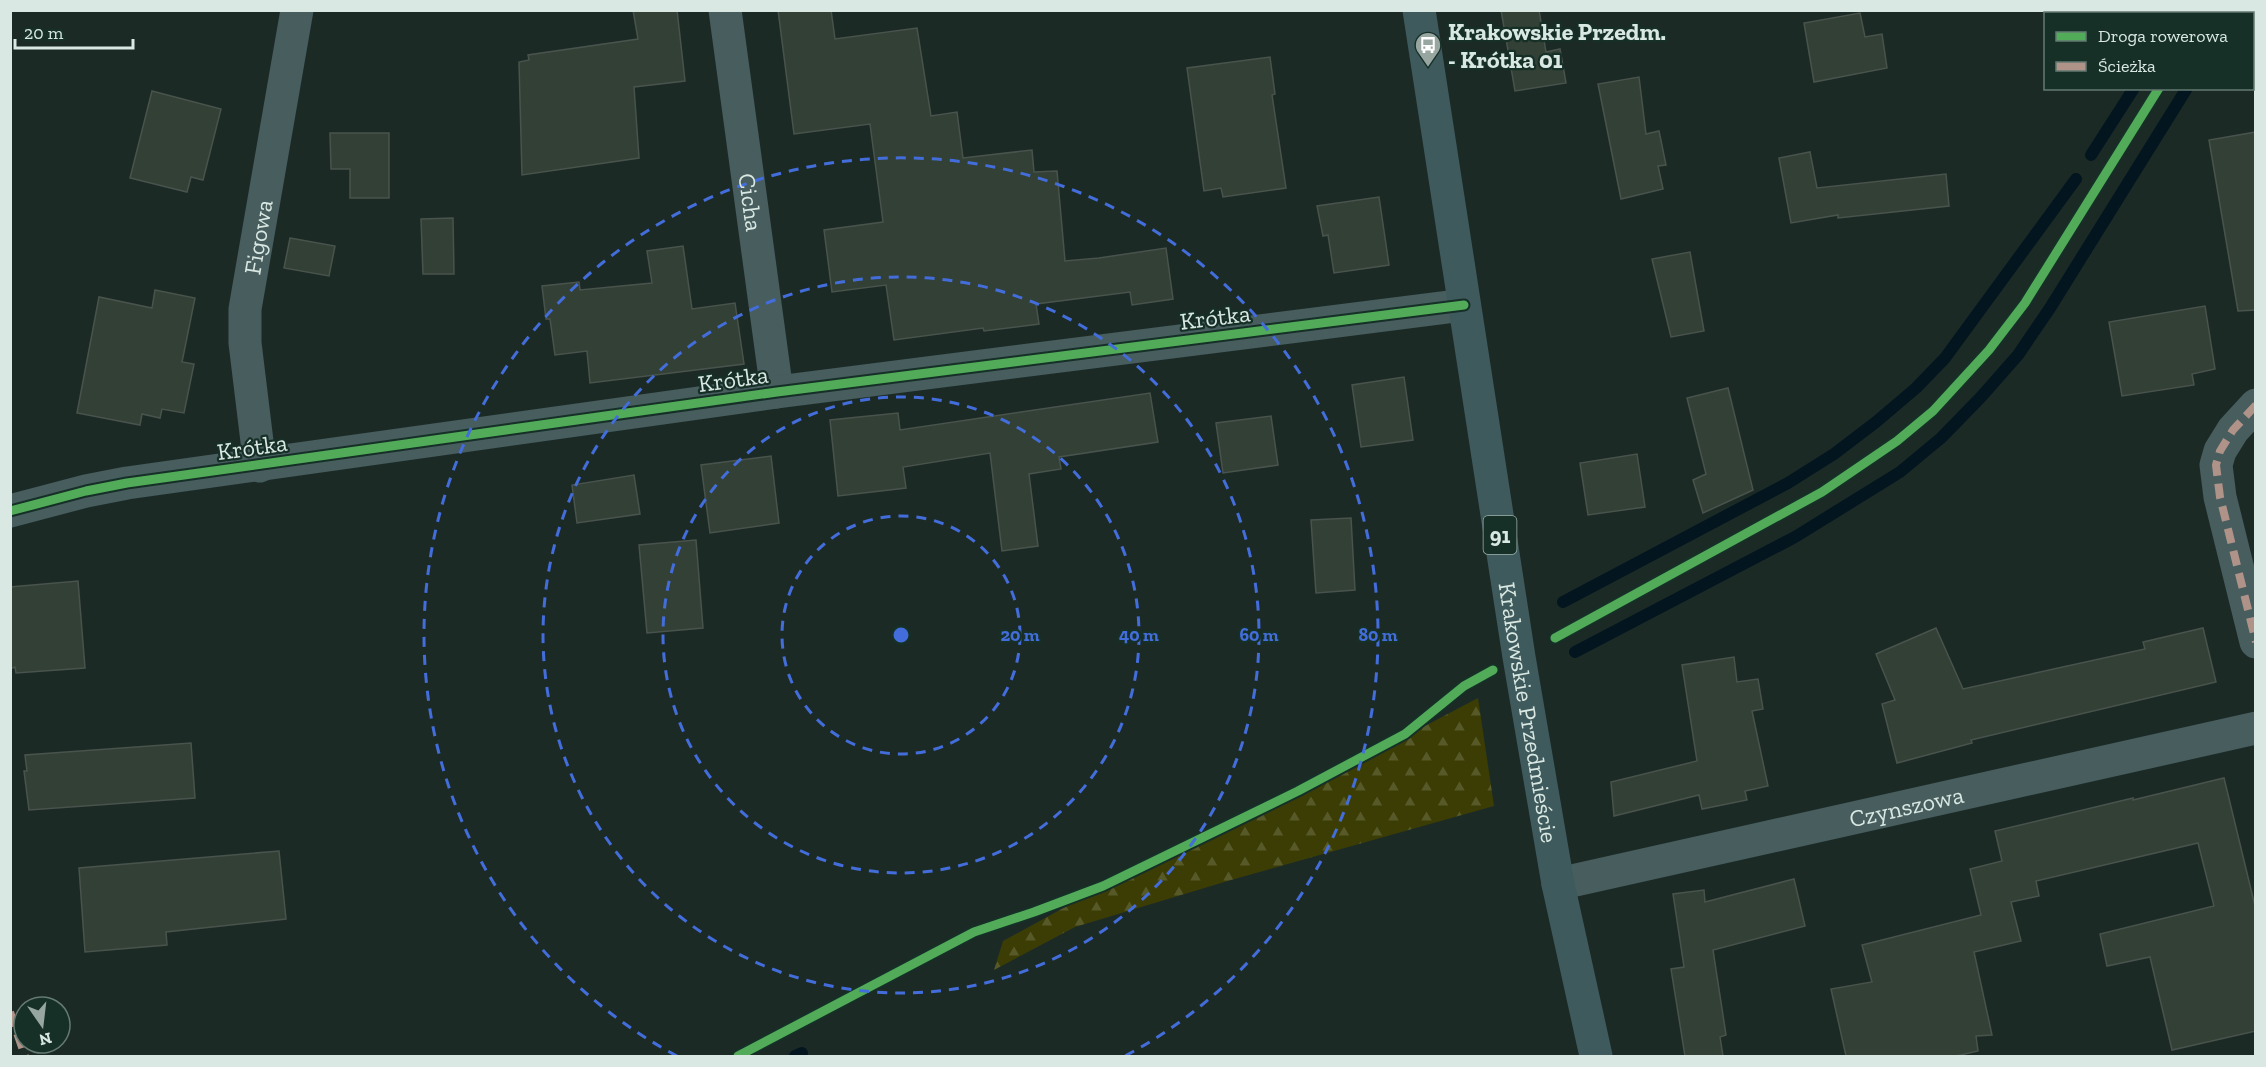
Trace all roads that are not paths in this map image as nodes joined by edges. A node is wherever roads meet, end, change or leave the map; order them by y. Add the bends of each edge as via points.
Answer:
1 (297, 10) edge
2 (725, 10) edge
3 (1419, 10) edge
4 (1464, 305) junction
5 (777, 392) junction
6 (2256, 405) edge
7 (260, 466) junction
8 (10, 511) edge
9 (2256, 642) edge
10 (2256, 728) edge
11 (1558, 884) junction
12 (1596, 1056) edge

1 - 7 street, Figowa via 245,309 245,343
2 - 5 street, Cicha
3 - 4 main road, Krakowskie Przedmieście / 91
4 - 5 street, Krótka
4 - 11 main road, Krakowskie Przedmieście / 91
5 - 7 street, Krótka
6 - 9 street via 2233,430 2216,465 2220,497
7 - 8 street, Krótka via 128,483
10 - 11 street, Czynszowa
11 - 12 main road, Krakowskie Przedmieście / 91

